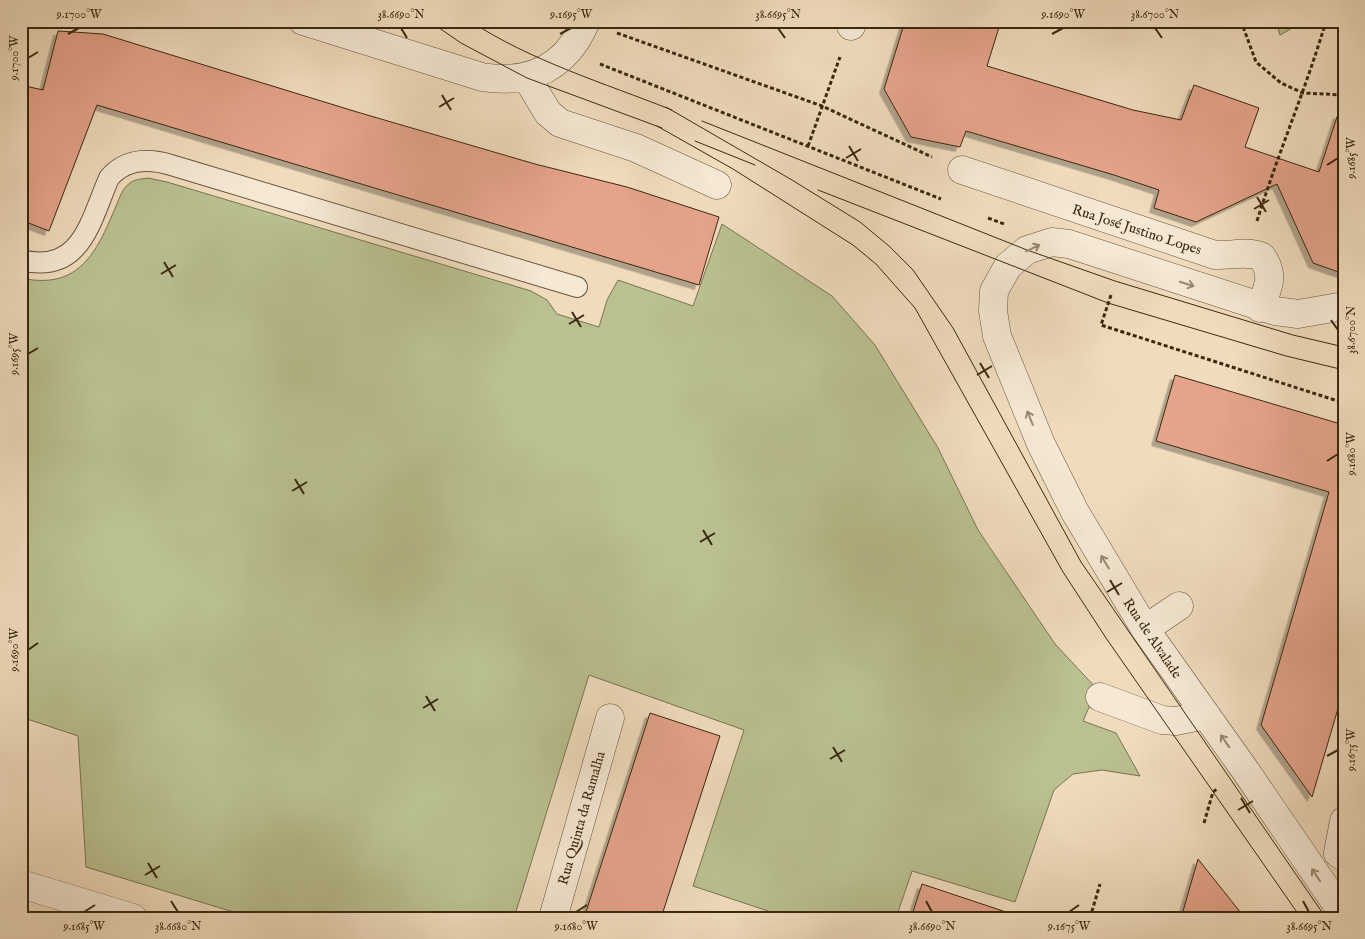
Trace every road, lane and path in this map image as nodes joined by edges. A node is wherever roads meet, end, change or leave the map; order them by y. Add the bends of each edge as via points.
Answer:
1 (302, 21) edge
2 (586, 21) edge
3 (1241, 21) edge
4 (1326, 21) edge
5 (852, 24) edge
6 (613, 32) dead end
7 (592, 61) dead end
8 (527, 78) junction
9 (1303, 93) junction
10 (1344, 95) edge
11 (822, 106) junction
12 (808, 146) junction
13 (962, 170) joint
14 (717, 185) dead end
15 (942, 199) dead end
16 (986, 217) dead end
17 (1013, 228) dead end
18 (1248, 253) junction
19 (21, 260) edge
20 (1121, 262) junction
21 (577, 287) dead end
22 (1344, 306) edge
23 (1260, 308) junction
24 (1344, 403) edge
25 (1179, 606) dead end
26 (1145, 629) junction
27 (1100, 697) dead end
28 (1206, 715) junction
29 (610, 718) dead end
30 (1344, 821) edge
31 (1344, 857) edge
32 (21, 884) edge
33 (1100, 884) dead end
34 (1344, 915) edge
35 (133, 918) edge
36 (553, 918) edge
37 (1090, 918) edge

1 - 8 street via 482,77 499,80
2 - 8 street via 579,38 567,53
3 - 9 path via 1256,62 1281,84
4 - 9 path
5 - 11 path
6 - 11 path
7 - 12 path
8 - 14 street via 548,113 560,123 636,148
9 - 10 path
9 - 18 path via 1275,164
11 - 12 path
11 - 13 path
12 - 15 path
13 - 18 street, Rua José Justino Lopes via 1215,255
16 - 17 path
18 - 23 street via 1262,257 1270,274 1270,283
19 - 21 lane via 36,264 54,262 67,256 85,236 109,178 127,164 148,160
20 -> 23 street
20 - 24 path via 1101,325
26 -> 20 street, Rua de Alvalade via 1075,512 1040,444 997,336 993,311 998,281 1008,266 1027,250 1052,242 1069,244
22 - 23 street via 1298,314
25 - 26 street
26 - 28 street, Rua de Alvalade
27 - 28 street via 1162,720 1176,721
34 -> 28 street, Rua de Alvalade
29 - 36 street, Rua Quinta da Ramalha
30 - 31 street via 1338,853
32 - 35 street
33 - 37 path

